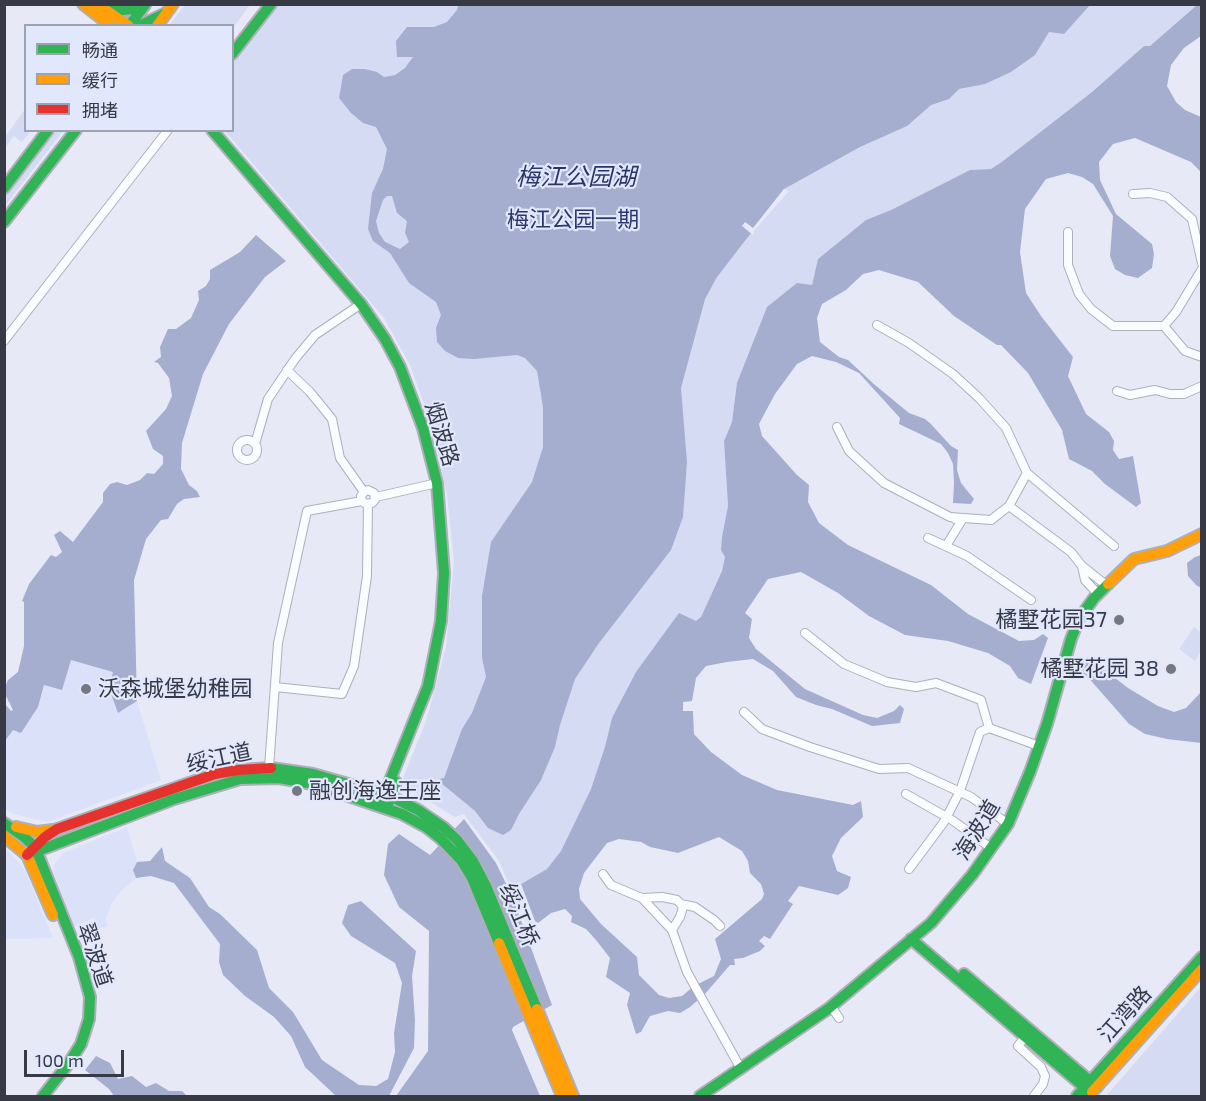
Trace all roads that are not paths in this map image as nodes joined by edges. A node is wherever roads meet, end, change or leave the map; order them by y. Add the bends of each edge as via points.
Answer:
1 (145, 4) edge
2 (263, 4) edge
3 (271, 4) edge
4 (93, 6) edge
5 (171, 7) edge
6 (109, 24) edge
7 (116, 24) edge
8 (125, 24) edge
9 (130, 24) edge
10 (144, 24) edge
11 (158, 24) edge
12 (234, 41) edge
13 (234, 51) edge
14 (46, 132) edge
15 (74, 132) edge
16 (166, 132) edge
17 (214, 132) edge
18 (222, 132) edge
19 (4, 188) edge
20 (1133, 194) dead end
21 (4, 222) edge
22 (1068, 232) dead end
23 (1202, 263) edge
24 (1202, 269) edge
25 (361, 304) junction
26 (878, 326) dead end
27 (1164, 326) junction
28 (4, 341) edge
29 (1202, 357) edge
30 (287, 370) junction
31 (1202, 386) edge
32 (1117, 391) dead end
33 (837, 427) dead end
34 (255, 444) dead end
35 (1027, 473) junction
36 (437, 483) junction
37 (364, 492) junction
38 (375, 497) junction
39 (365, 502) junction
40 (1009, 506) junction
41 (950, 517) junction
42 (1202, 534) edge
43 (928, 538) dead end
44 (946, 546) junction
45 (1114, 546) dead end
46 (1082, 566) junction
47 (1106, 585) junction
48 (1098, 594) junction
49 (1031, 600) dead end
50 (805, 633) dead end
51 (275, 687) junction
52 (744, 712) dead end
53 (989, 728) junction
54 (1039, 746) junction
55 (269, 768) junction
56 (960, 791) junction
57 (906, 794) dead end
58 (385, 800) junction
59 (946, 816) junction
60 (4, 823) edge
61 (1008, 824) junction
62 (57, 829) junction
63 (444, 834) joint
64 (4, 835) edge
65 (991, 848) junction
66 (32, 851) junction
67 (909, 869) dead end
68 (603, 874) dead end
69 (642, 898) junction
70 (681, 904) junction
71 (720, 926) dead end
72 (672, 930) junction
73 (914, 937) junction
74 (1202, 957) edge
75 (1202, 969) edge
76 (831, 1006) junction
77 (839, 1018) dead end
78 (537, 1025) junction
79 (1028, 1033) junction
80 (741, 1069) junction
81 (1090, 1089) edge
82 (35, 1096) edge
83 (43, 1096) edge
84 (562, 1096) edge
85 (573, 1096) edge
86 (702, 1096) edge
87 (1034, 1096) edge
88 (1077, 1096) edge

1 - 4 main road via 122,10
1 - 9 main road
2 - 12 main road
3 - 13 main road
4 - 6 main road
4 - 7 main road
4 - 8 main road
5 - 10 main road
5 - 11 main road
14 - 19 main road
15 - 21 main road
16 - 28 street
17 - 25 main road, 烟波路
18 - 58 main road, 烟波路 via 375,316 406,374 434,450 442,488 448,560 443,637 425,715
20 - 23 street via 1167,197 1192,219
22 - 27 street via 1068,265 1079,294 1091,309 1113,326
24 - 27 street
25 - 30 street via 315,335
25 - 36 main road, 烟波路 via 400,367 423,428
26 - 35 street via 909,343 979,398 1006,428
27 - 29 street via 1185,351
30 - 34 street via 268,399
30 - 37 street via 332,419 340,458
31 - 32 street via 1184,394 1155,390 1130,395
33 - 41 street via 849,451 884,483
35 - 40 street
35 - 45 street
36 - 38 street
36 - 58 main road, 烟波路 via 444,573 441,621 428,686
37 - 38 street via 371,490
37 - 39 street via 361,496
38 - 39 street via 372,503
39 - 51 street via 307,511 278,644
39 - 51 street via 367,576 354,666 342,694
40 - 41 street via 991,520
40 - 46 street via 1071,552
41 - 44 street via 962,520
42 - 47 main road, 海波道 via 1167,551 1134,559
43 - 44 street
44 - 49 street
46 - 47 street
46 - 48 street via 1085,580
47 - 48 main road, 海波道
48 - 54 main road, 海波道 via 1079,619 1071,639
50 - 53 street via 844,664 887,682 916,687 936,683 981,700
51 - 55 street
52 - 56 street via 762,729 810,747 879,769 908,768
53 - 54 street
53 - 56 street via 980,732
54 - 61 main road, 海波道
55 - 58 main road, 绥江道 via 313,774
55 - 62 main road, 绥江道 via 215,774
56 - 59 street
56 - 61 street
57 - 59 street
58 - 63 main road, 绥江道
58 - 66 main road, 绥江道 via 293,779 240,779
59 - 65 street
59 - 67 street
60 - 62 main road via 29,831
60 - 66 main road
61 - 65 main road, 海波道
62 - 66 main road, 绥江道
63 - 78 main road, 绥江桥 via 472,878
64 - 66 main road
65 - 73 main road, 海波道 via 931,923
66 - 82 main road, 翠波道 via 76,969 83,1003 76,1040
66 - 83 main road, 翠波道 via 79,957 90,1004 81,1044
68 - 69 street via 611,885
69 - 70 street via 662,897
69 - 72 street
70 - 71 street via 694,907
70 - 72 street via 680,917
72 - 80 street via 691,979
73 - 76 main road, 海波道
73 - 79 main road
74 - 81 main road, 江湾路
75 - 81 main road, 江湾路
76 - 77 street
76 - 80 main road, 海波道
78 - 84 main road
78 - 85 main road
79 - 81 main road
79 - 87 street via 1018,1046 1041,1067 1045,1076
80 - 86 main road, 海波道
81 - 88 main road, 江湾路

